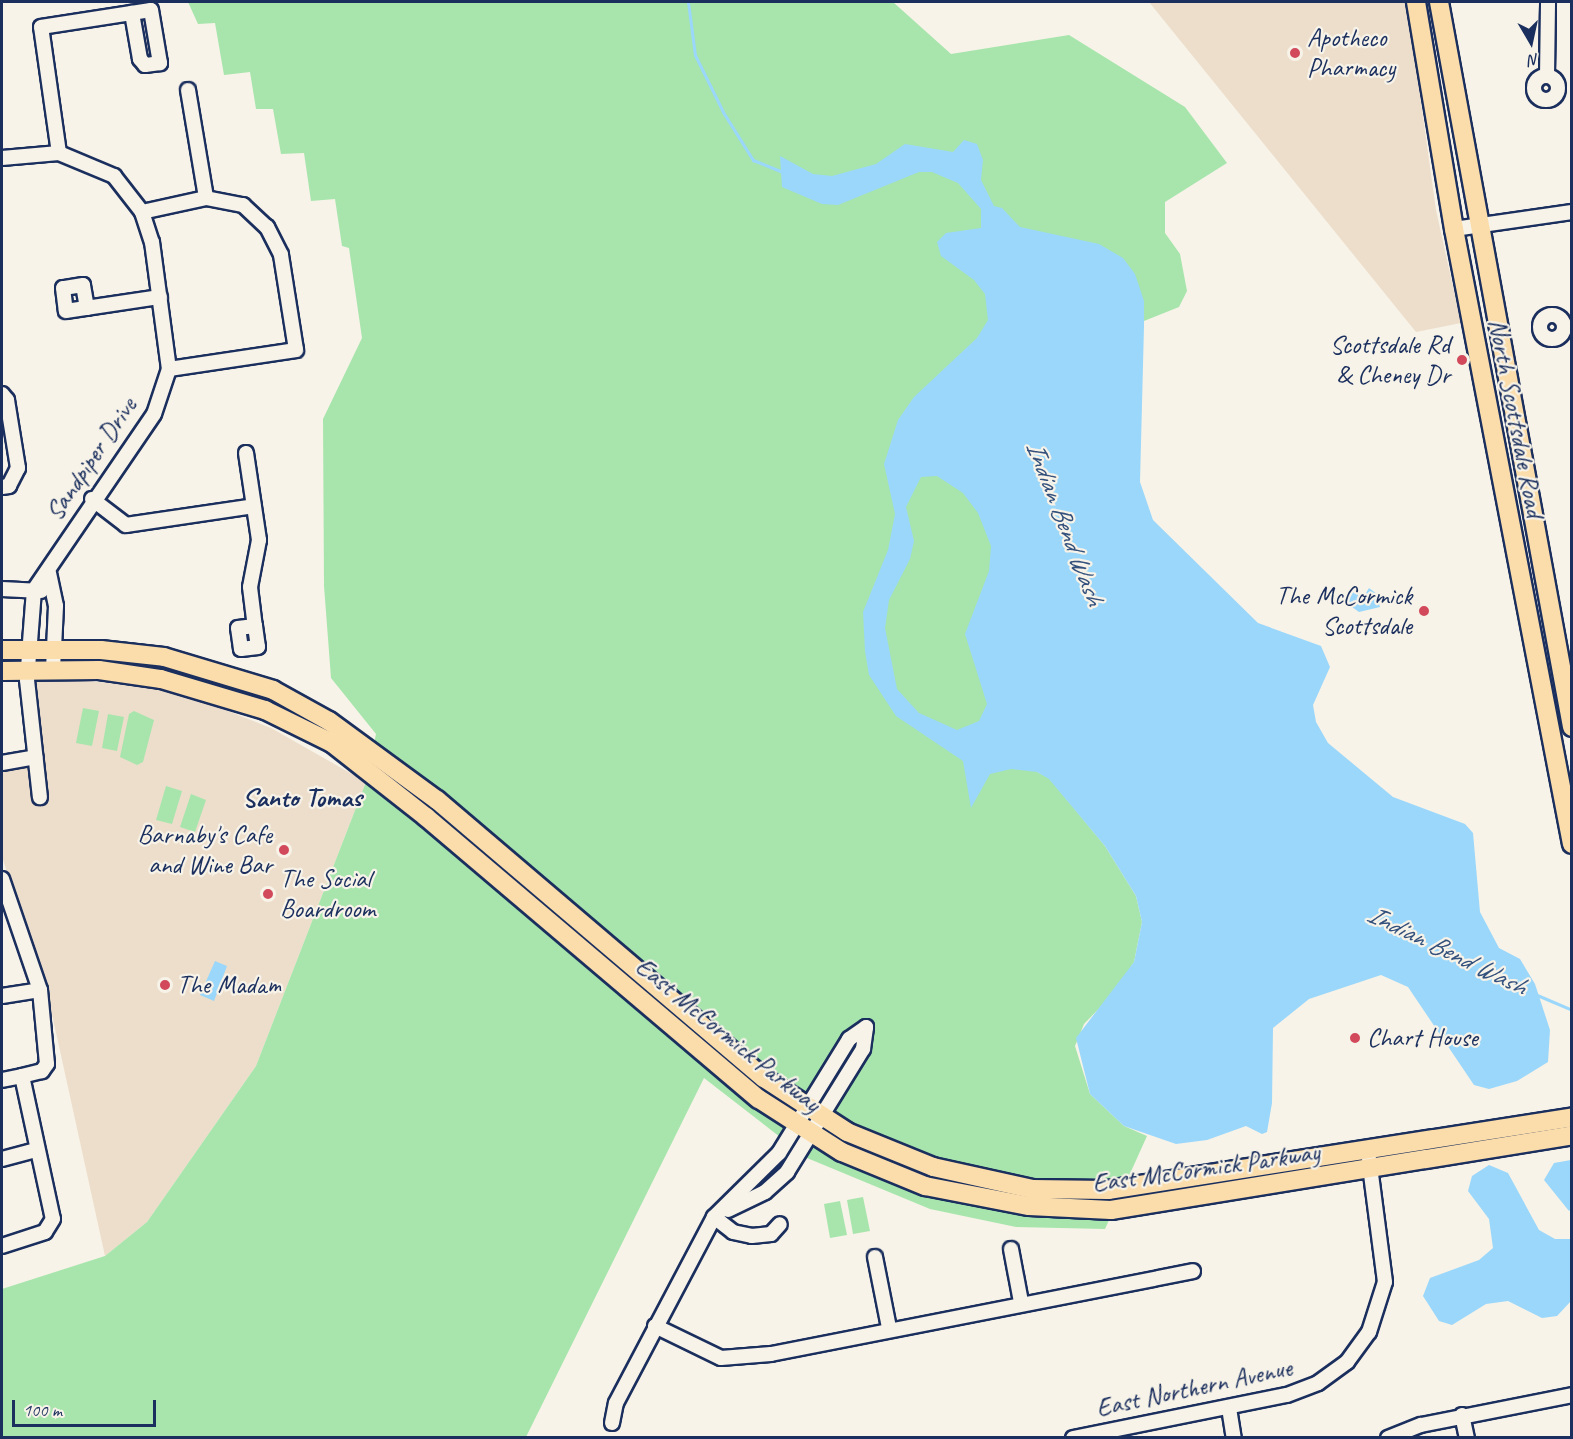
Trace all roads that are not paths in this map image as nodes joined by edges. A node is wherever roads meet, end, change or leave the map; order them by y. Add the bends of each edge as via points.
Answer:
1 (1416, 2) edge
2 (1439, 2) edge
3 (1548, 2) edge
4 (132, 13) dead end
5 (1547, 76) dead end
6 (188, 90) dead end
7 (59, 153) junction
8 (2, 158) edge
9 (206, 198) junction
10 (142, 212) junction
11 (1572, 212) edge
12 (1477, 226) junction
13 (1454, 229) junction
14 (160, 297) junction
15 (87, 308) dead end
16 (169, 369) junction
17 (2, 394) edge
18 (246, 453) dead end
19 (2, 487) edge
20 (92, 499) junction
21 (254, 506) junction
22 (49, 573) junction
23 (2, 589) edge
24 (34, 590) junction
25 (54, 592) junction
26 (255, 626) dead end
27 (28, 647) junction
28 (54, 648) junction
29 (2, 650) edge
30 (27, 668) junction
31 (53, 669) junction
32 (2, 670) edge
33 (1572, 727) edge
34 (325, 730) junction
35 (35, 757) junction
36 (2, 763) edge
37 (40, 797) dead end
38 (1572, 844) edge
39 (2, 879) edge
40 (8, 915) edge
41 (40, 990) junction
42 (2, 996) edge
43 (22, 1076) junction
44 (2, 1080) edge
45 (816, 1114) junction
46 (1572, 1117) edge
47 (805, 1131) junction
48 (1572, 1135) edge
49 (36, 1150) junction
50 (1367, 1151) junction
51 (2, 1160) edge
52 (1371, 1170) junction
53 (1030, 1198) junction
54 (714, 1217) junction
55 (780, 1224) dead end
56 (2, 1246) edge
57 (1011, 1248) dead end
58 (875, 1257) dead end
59 (1193, 1271) dead end
60 (1021, 1302) junction
61 (655, 1326) junction
62 (889, 1328) junction
63 (1572, 1395) edge
64 (1229, 1407) junction
65 (1462, 1415) junction
66 (612, 1424) dead end
67 (1073, 1437) edge
68 (1234, 1437) edge
69 (1389, 1437) edge
70 (1467, 1437) edge

1 - 13 main road, North Scottsdale Road
2 - 12 main road, North Scottsdale Road
3 - 5 street
4 - 7 street via 41,27
6 - 9 street
7 - 8 street, Sandpiper Drive
7 - 10 street, Sandpiper Drive via 114,176
9 - 10 street
9 - 16 street via 243,205 267,227 281,255 296,350
10 - 14 street, Sandpiper Drive
11 - 12 street
12 - 13 street
12 - 33 main road, North Scottsdale Road
13 - 38 main road, North Scottsdale Road
14 - 15 street
14 - 16 street, Sandpiper Drive
16 - 20 street, Sandpiper Drive via 154,414
17 - 19 street via 7,400 18,468 9,486
18 - 21 street
20 - 21 street via 126,525
20 - 22 street, Sandpiper Drive
21 - 26 street via 260,540 250,587
22 - 24 street, Sandpiper Drive
22 - 25 street
23 - 24 street
24 - 25 street
24 - 27 street
25 - 28 street
27 - 28 main road, East McCormick Parkway
27 - 29 main road, East McCormick Parkway
27 - 30 street
28 - 31 street
28 - 34 main road, East McCormick Parkway via 164,657 209,669 273,690
30 - 31 main road, East McCormick Parkway
30 - 32 main road, East McCormick Parkway
30 - 35 street
31 - 34 main road, East McCormick Parkway via 151,677 214,692
34 - 45 main road, East McCormick Parkway via 437,800 764,1078
34 - 47 main road, East McCormick Parkway via 759,1100
35 - 36 street
35 - 37 street
39 - 40 street
40 - 41 street
41 - 42 street
41 - 43 street via 47,1064 42,1071
43 - 44 street
43 - 49 street
45 - 45 street via 863,1049 866,1027 849,1039
45 - 47 street
45 - 53 main road, East McCormick Parkway via 885,1151
46 - 50 main road, East McCormick Parkway
47 - 53 main road, East McCormick Parkway via 879,1169 925,1186
47 - 54 street
48 - 52 main road, East McCormick Parkway
49 - 51 street
49 - 56 street via 52,1225 45,1232
50 - 52 street, East Northern Avenue
50 - 53 main road, East McCormick Parkway
52 - 53 main road, East McCormick Parkway via 1111,1210
52 - 64 street, East Northern Avenue via 1385,1282 1369,1332 1347,1362 1312,1387
54 - 55 street via 733,1232 753,1236 771,1234
54 - 61 street
57 - 60 street
58 - 62 street
59 - 60 street
60 - 62 street
61 - 62 street via 721,1358 771,1354
61 - 66 street via 616,1403
63 - 65 street
64 - 67 street, East Northern Avenue
64 - 68 street
65 - 69 street
65 - 70 street

